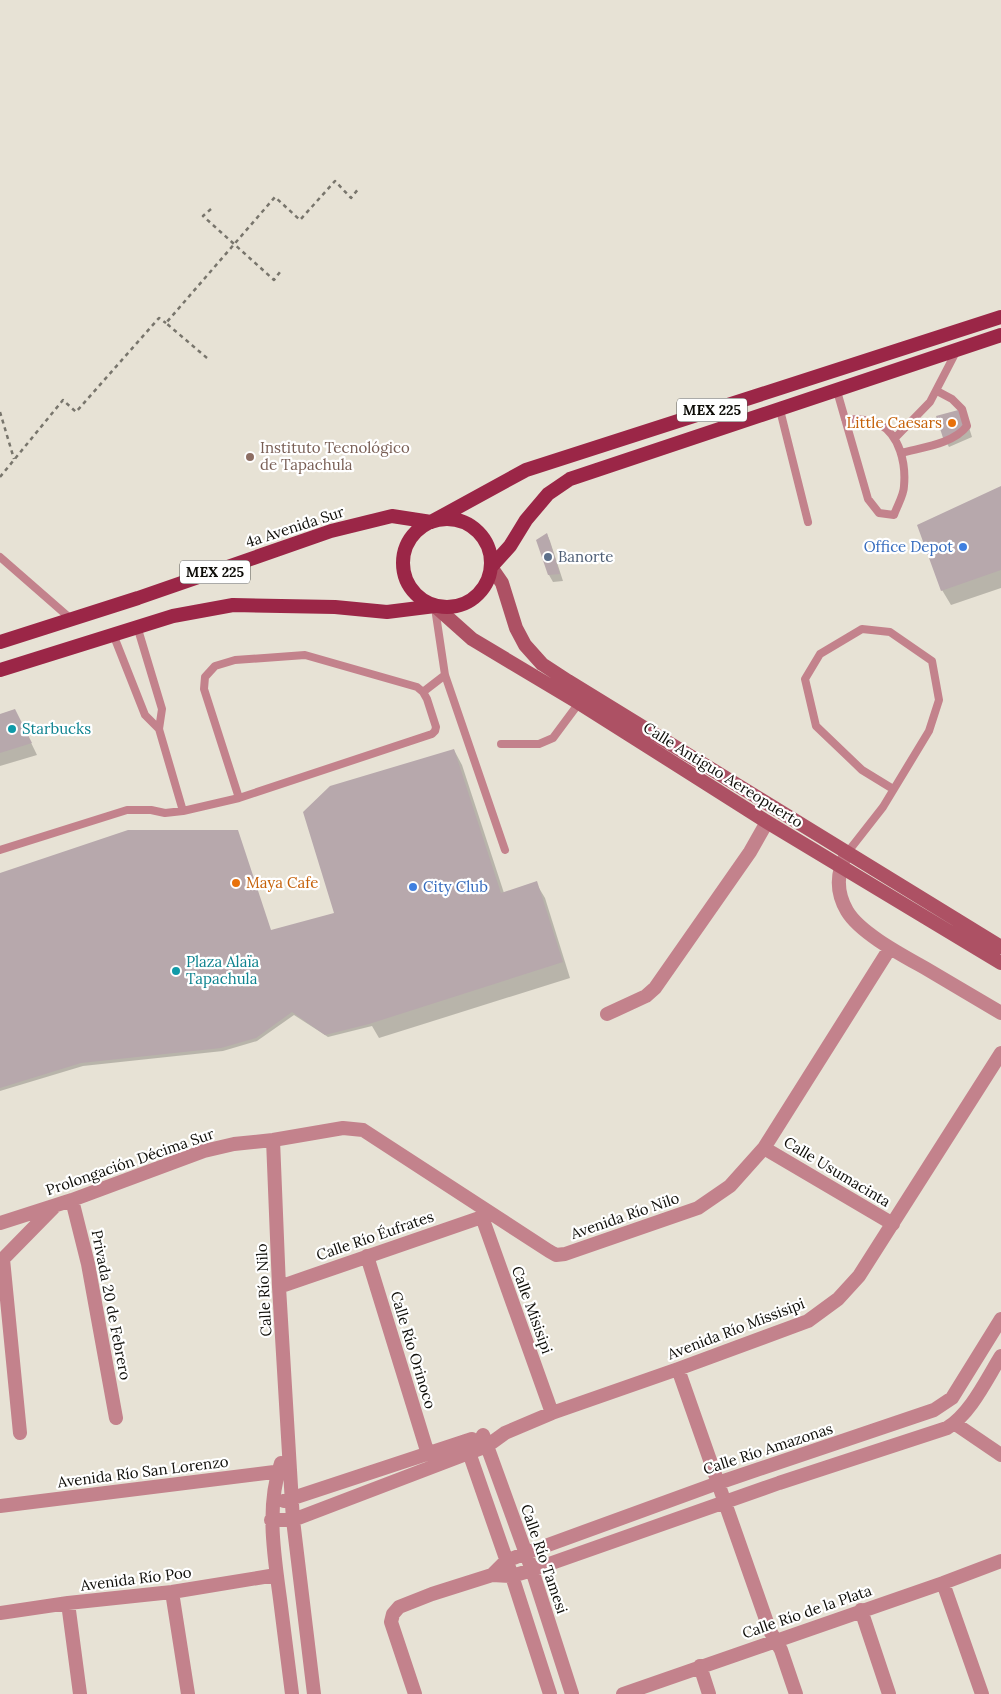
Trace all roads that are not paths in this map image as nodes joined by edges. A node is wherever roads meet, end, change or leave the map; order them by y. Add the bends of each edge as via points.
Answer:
1 (1001, 317) edge
2 (1001, 335) edge
3 (957, 350) junction
4 (837, 391) junction
5 (937, 391) junction
6 (780, 410) junction
7 (845, 420) junction
8 (895, 438) junction
9 (901, 453) junction
10 (431, 522) junction
11 (808, 522) dead end
12 (0, 558) edge
13 (491, 567) junction
14 (435, 606) junction
15 (70, 619) junction
16 (138, 626) junction
17 (113, 634) junction
18 (0, 642) edge
19 (0, 670) edge
20 (445, 675) junction
21 (423, 692) junction
22 (579, 703) junction
23 (158, 729) junction
24 (500, 744) dead end
25 (893, 790) junction
26 (239, 798) junction
27 (183, 812) junction
28 (767, 822) junction
29 (0, 850) edge
30 (505, 850) dead end
31 (844, 860) junction
32 (1001, 947) edge
33 (890, 948) junction
34 (1001, 963) edge
35 (1001, 1012) edge
36 (607, 1014) dead end
37 (1001, 1053) edge
38 (273, 1140) junction
39 (764, 1148) junction
40 (72, 1200) junction
41 (57, 1205) junction
42 (484, 1213) junction
43 (0, 1223) edge
44 (893, 1224) junction
45 (368, 1256) junction
46 (2, 1261) edge
47 (279, 1287) junction
48 (1001, 1320) edge
49 (1001, 1356) edge
50 (678, 1369) junction
51 (552, 1413) junction
52 (116, 1418) dead end
53 (954, 1423) junction
54 (20, 1433) dead end
55 (485, 1440) junction
56 (468, 1447) junction
57 (428, 1454) junction
58 (1001, 1454) edge
59 (284, 1471) junction
60 (718, 1483) junction
61 (291, 1500) junction
62 (724, 1503) junction
63 (273, 1504) junction
64 (0, 1506) edge
65 (272, 1520) junction
66 (293, 1520) junction
67 (526, 1553) junction
68 (506, 1561) junction
69 (1001, 1561) edge
70 (532, 1570) junction
71 (276, 1575) junction
72 (492, 1575) junction
73 (512, 1576) junction
74 (943, 1583) junction
75 (172, 1592) junction
76 (68, 1603) junction
77 (861, 1610) junction
78 (0, 1613) edge
79 (775, 1640) junction
80 (700, 1666) junction
81 (80, 1694) edge
82 (188, 1694) edge
83 (292, 1694) edge
84 (314, 1694) edge
85 (415, 1694) edge
86 (550, 1694) edge
87 (572, 1694) edge
88 (623, 1694) edge
89 (709, 1694) edge
90 (796, 1694) edge
91 (889, 1694) edge
92 (982, 1694) edge

1 - 10 main road, MEX 225 via 526,470
2 - 3 main road, MEX 225
3 - 4 main road, MEX 225
3 - 5 lane
4 - 6 main road, MEX 225
4 - 7 lane
5 - 8 lane
5 - 9 lane via 962,409 967,426 952,439
6 - 11 lane
6 - 13 main road, MEX 225 via 570,479 548,494
7 - 8 lane via 863,419 880,424
7 - 9 lane via 868,499 879,513 894,515 898,505 904,487
8 - 9 lane
10 - 13 main road via 446,519 474,528 490,552
10 - 14 main road via 410,538 402,565 412,591
10 - 15 main road, 4a Avenida Sur / MEX 225 via 392,516 358,523
12 - 15 lane
13 - 14 main road via 487,582 478,595 458,606
13 - 31 main road, Calle Antiguo Aereopuerto via 502,583 513,620 525,645 542,664
14 - 16 main road, MEX 225 via 387,612 335,607 233,605
14 - 20 lane
14 - 22 main road, Calle Antiguo Aereopuerto via 472,640
15 - 18 main road, 4a Avenida Sur / MEX 225
16 - 17 main road, MEX 225
16 - 23 lane via 162,709
17 - 19 main road, MEX 225
17 - 23 lane via 145,716
20 - 21 lane
20 - 30 lane
21 - 26 lane via 436,727 432,734
21 - 26 lane via 409,684 304,655 235,660 215,666 205,677 204,689
22 - 24 lane via 553,738 539,744
22 - 28 main road, Calle Antiguo Aereopuerto
23 - 27 lane
25 - 25 lane via 929,731 939,700 932,660 890,632 862,629 820,654 805,679 816,726 862,770
25 - 31 lane
26 - 27 lane
27 - 29 lane via 127,810
28 - 31 main road, Calle Antiguo Aereopuerto
28 - 36 street via 750,852 655,988 646,996
31 - 32 main road, Calle Antiguo Aereopuerto
31 - 33 street via 838,888 848,912
31 - 34 main road, Calle Antiguo Aereopuerto
33 - 35 street
33 - 39 street, Avenida Río Nilo
37 - 44 street, Avenida Río Missisipi
38 - 40 street, Prolongación Décima Sur via 204,1151
38 - 42 street, Avenida Río Nilo via 343,1128 363,1130
38 - 47 street, Calle Río Nilo
39 - 42 street, Avenida Río Nilo via 730,1186 698,1208 564,1254 556,1255
39 - 44 street, Calle Usumacinta
40 - 41 street, Prolongación Décima Sur
40 - 52 street, Privada 20 de Febrero via 88,1264
41 - 43 street, Prolongación Décima Sur
41 - 46 street
42 - 45 street, Calle Río Éufrates
42 - 51 street, Calle Misisipi
44 - 50 street, Avenida Río Missisipi via 859,1276 838,1299 808,1321
45 - 47 street, Calle Río Éufrates
45 - 57 street, Calle Río Orinoco
46 - 54 street
47 - 59 street, Calle Río Nilo via 288,1438
48 - 60 street, Calle Río Amazonas via 952,1398 934,1410
49 - 53 street via 966,1412
50 - 51 street, Avenida Río Missisipi
50 - 60 street
51 - 55 street, Avenida Río Missisipi
53 - 58 street
53 - 62 street
55 - 56 street
55 - 67 street, Calle Río Tamesi
56 - 57 street
56 - 66 street
56 - 68 street
57 - 61 street
59 - 61 street, Calle Río Nilo
59 - 63 street, Calle Río Nilo
59 - 64 street, Avenida Río San Lorenzo
60 - 62 street
60 - 67 street, Calle Río Amazonas
61 - 63 street
61 - 66 street, Calle Río Nilo
62 - 70 street
62 - 79 street
63 - 65 street, Calle Río Nilo
65 - 66 street
65 - 71 street, Calle Río Nilo
66 - 84 street, Calle Río Nilo
67 - 68 street, Calle Río Amazonas
67 - 70 street, Calle Río Tamesi
68 - 72 street
68 - 73 street
69 - 74 street, Calle Río de la Plata
70 - 73 street
70 - 87 street, Calle Río Tamesi
71 - 75 street, Avenida Río Poo
71 - 83 street, Calle Río Nilo
72 - 73 street
72 - 85 street via 432,1594 399,1608 393,1614 391,1622
73 - 86 street
74 - 77 street, Calle Río de la Plata
74 - 92 street
75 - 76 street, Avenida Río Poo
75 - 82 street
76 - 78 street, Avenida Río Poo
76 - 81 street
77 - 79 street, Calle Río de la Plata
77 - 91 street
79 - 80 street, Calle Río de la Plata
79 - 90 street
80 - 88 street, Calle Río de la Plata
80 - 89 street

